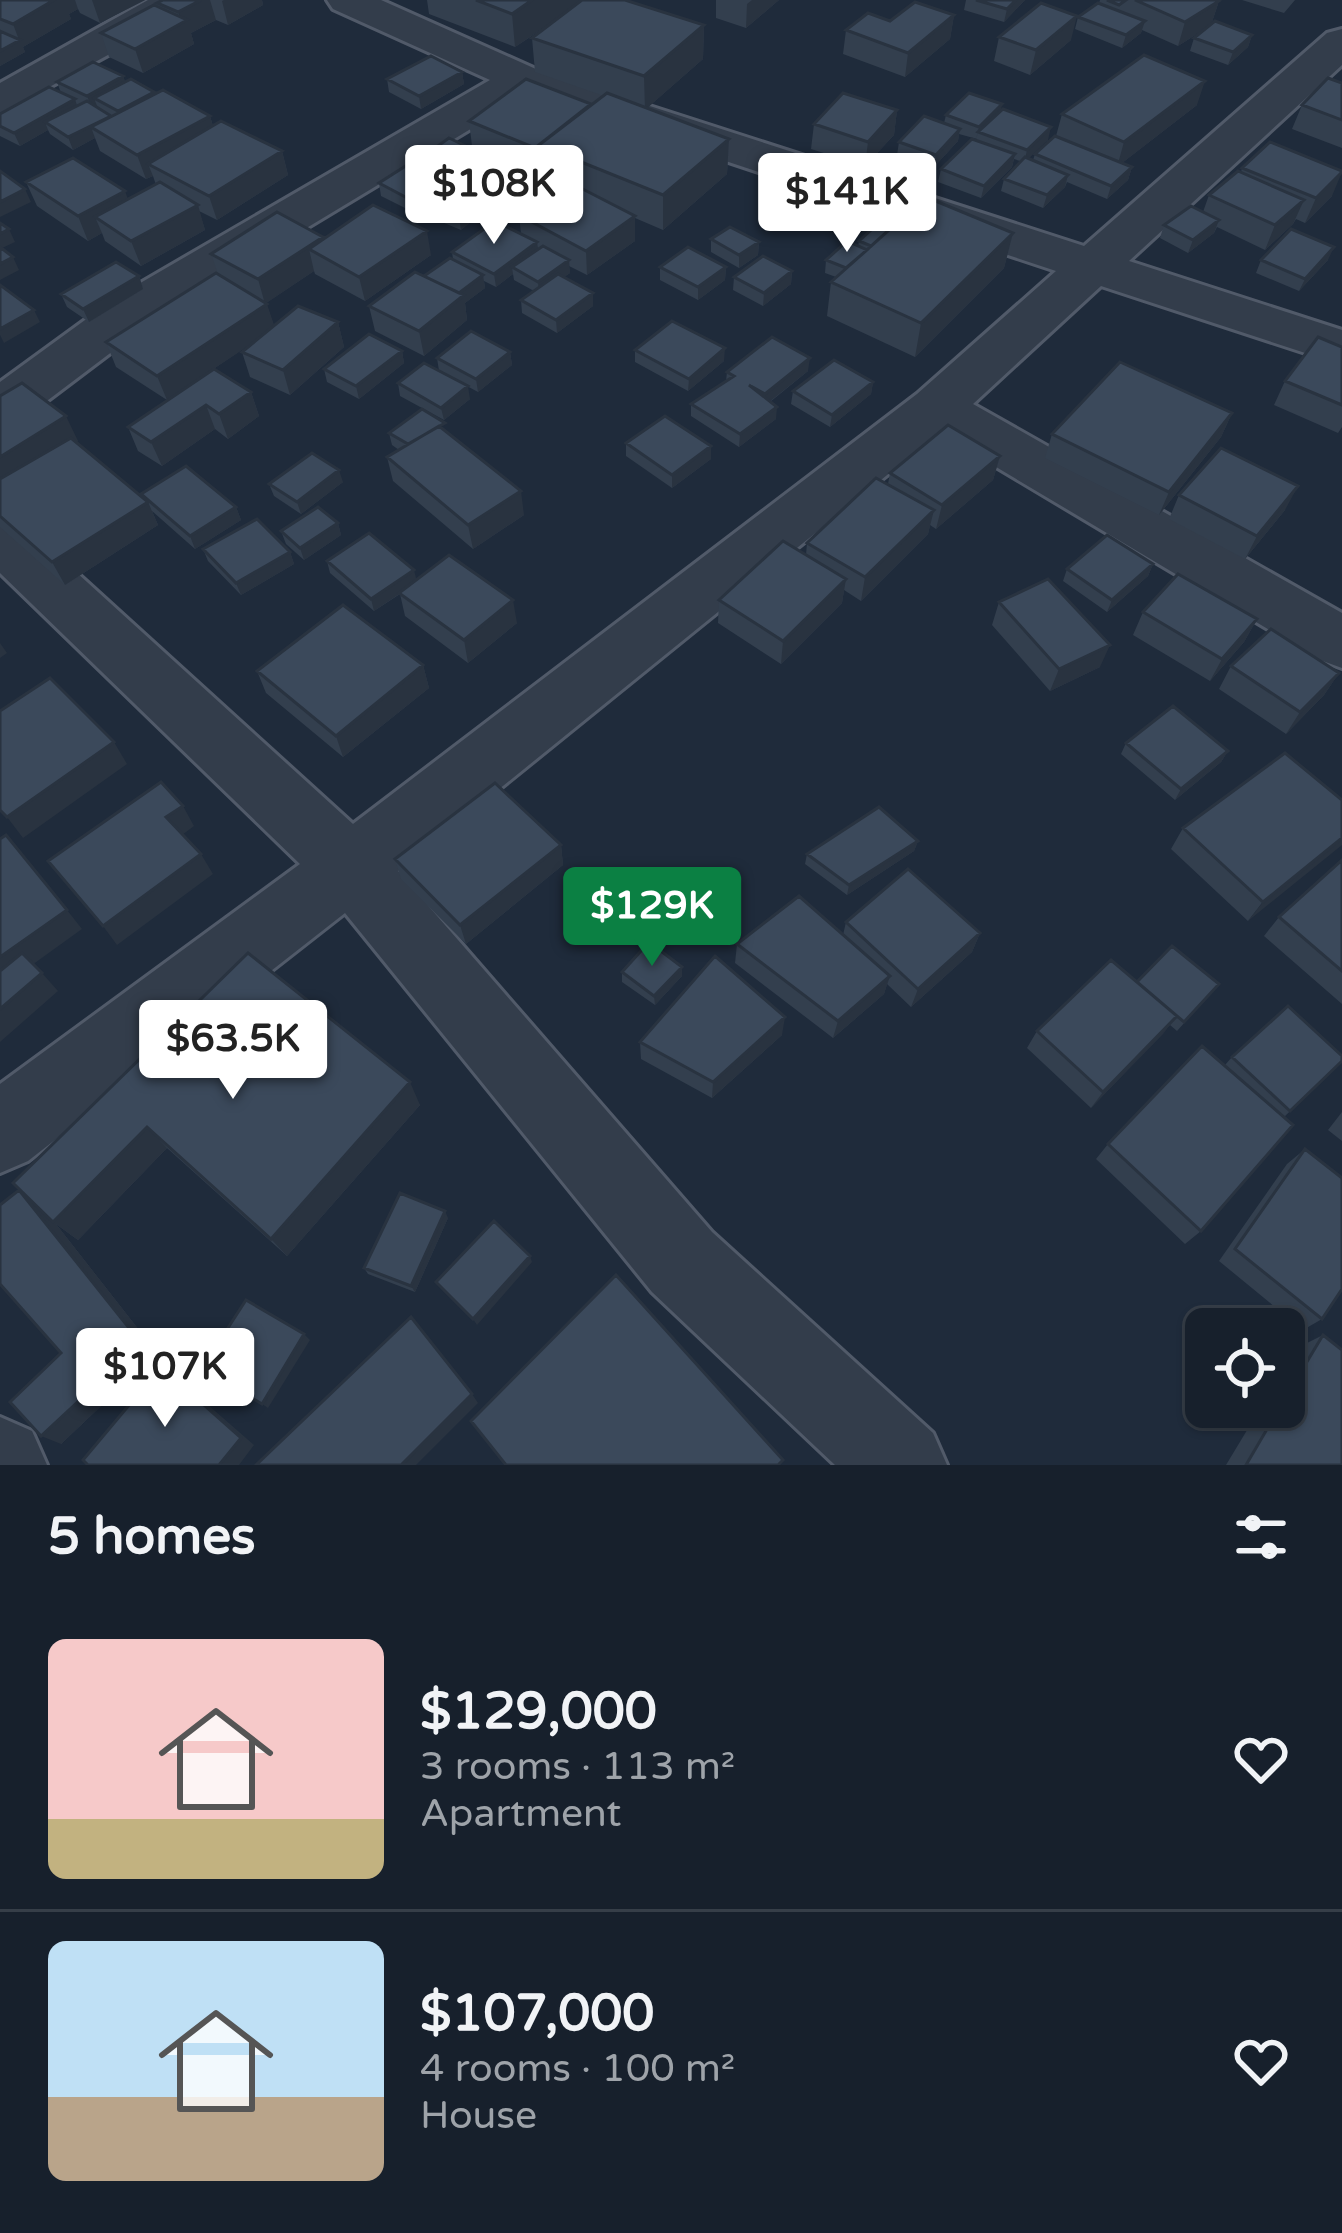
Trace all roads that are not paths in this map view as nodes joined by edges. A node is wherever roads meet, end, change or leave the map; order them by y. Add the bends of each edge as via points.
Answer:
1 (178, 0) edge
2 (347, 0) edge
3 (1342, 42) edge
4 (524, 79) junction
5 (0, 101) edge
6 (1093, 267) junction
7 (1342, 348) edge
8 (936, 407) junction
9 (0, 409) edge
10 (0, 537) edge
11 (1342, 643) edge
12 (351, 867) junction
13 (0, 1133) edge
14 (901, 1465) edge

1 - 5 street
2 - 4 street
3 - 6 street
4 - 6 street
4 - 9 street via 136,308
6 - 7 street
6 - 8 street
8 - 11 street
8 - 12 street
10 - 12 street
12 - 13 street
12 - 14 street via 682,1262

